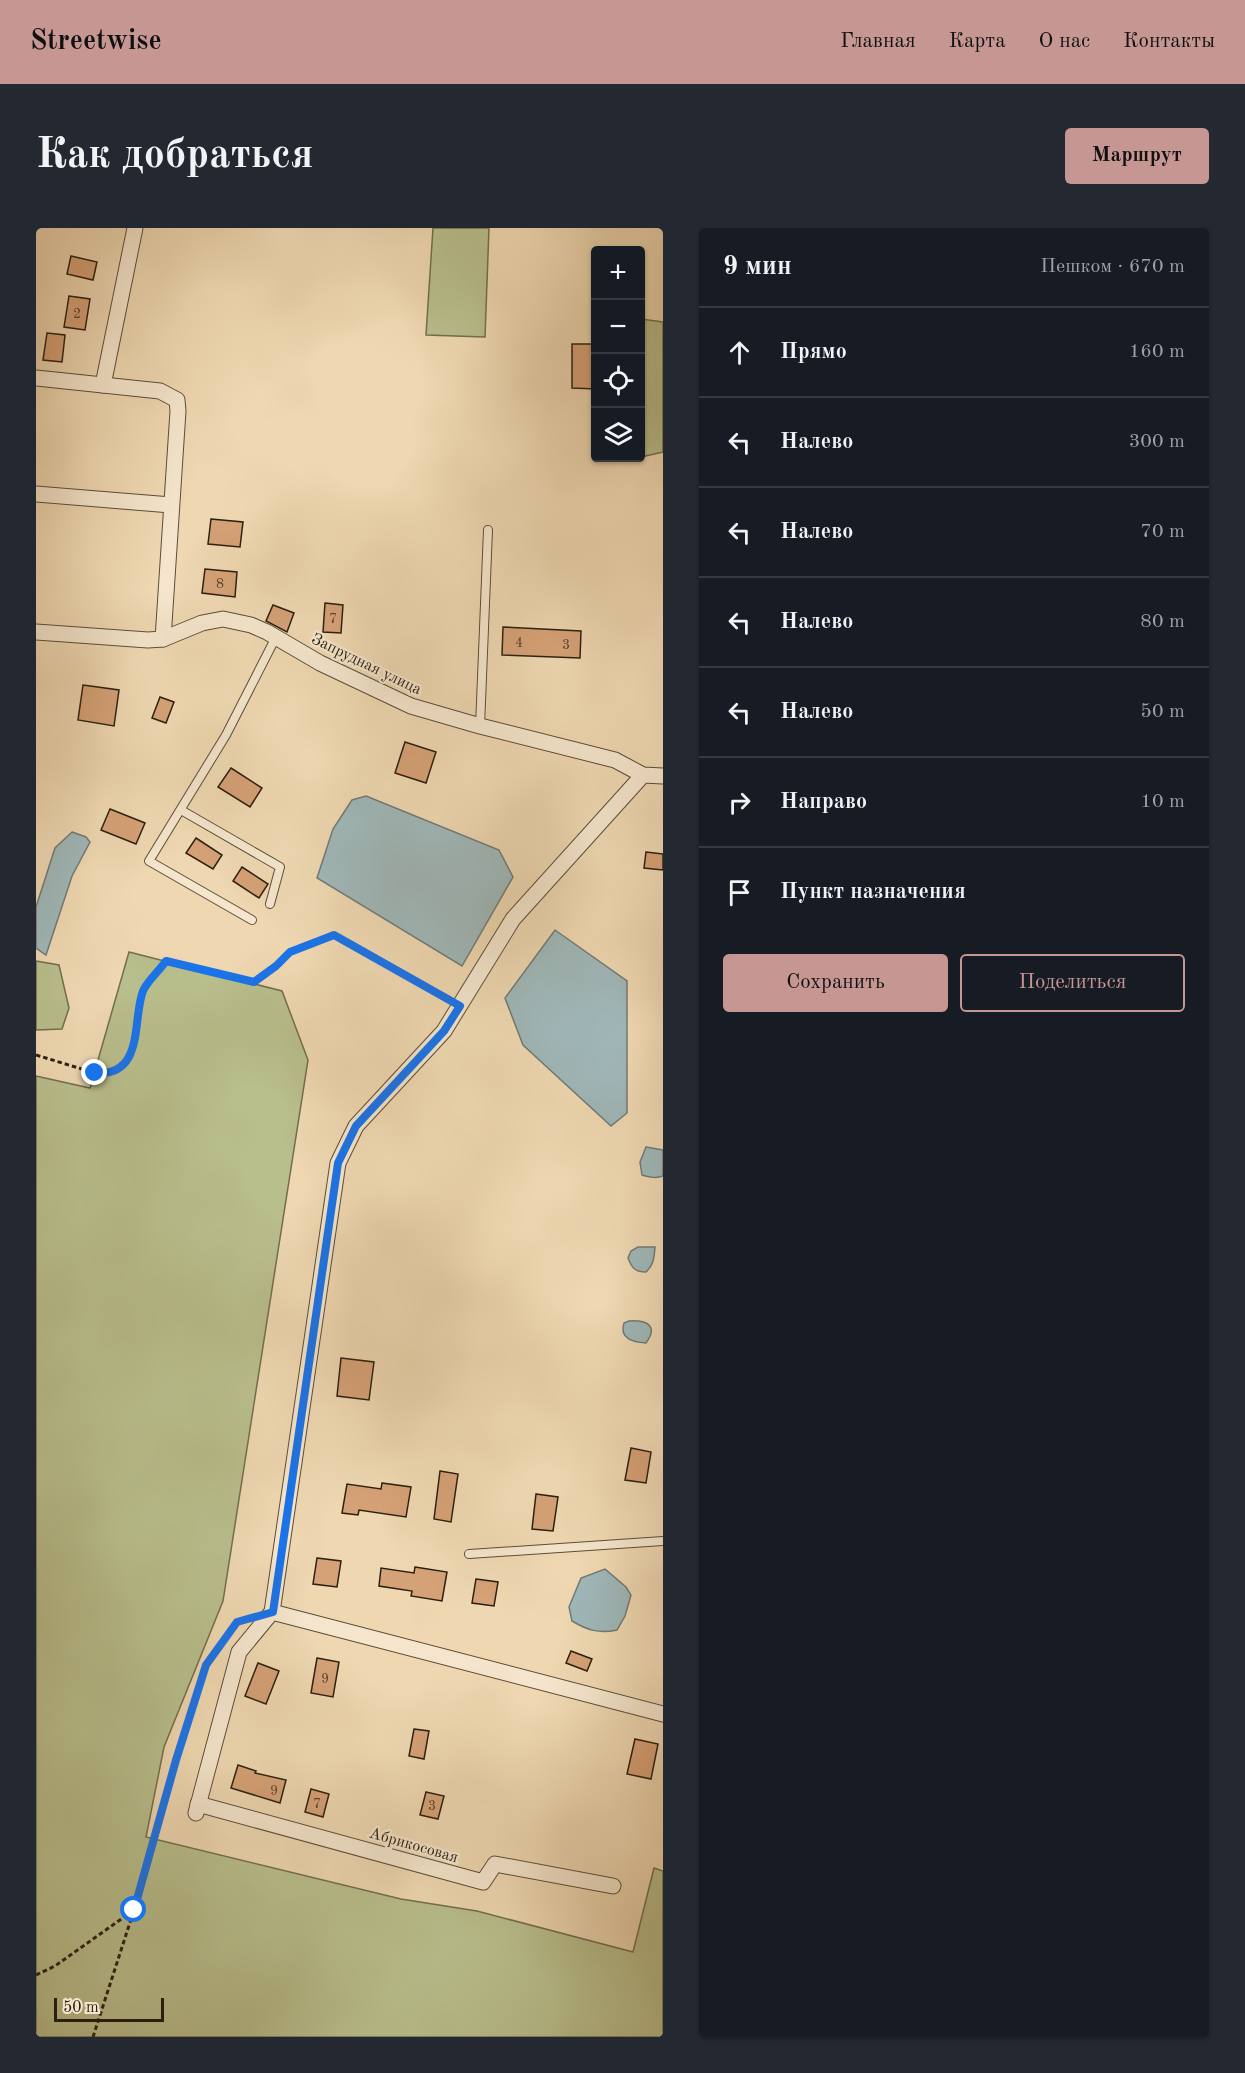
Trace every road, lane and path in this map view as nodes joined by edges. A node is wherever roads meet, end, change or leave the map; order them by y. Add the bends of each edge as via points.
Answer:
1 (135, 228) edge
2 (36, 378) edge
3 (103, 385) junction
4 (36, 494) edge
5 (171, 505) junction
6 (489, 530) dead end
7 (36, 632) edge
8 (276, 638) junction
9 (163, 639) junction
10 (480, 726) junction
11 (643, 775) junction
12 (663, 776) edge
13 (181, 810) junction
14 (270, 904) dead end
15 (252, 920) dead end
16 (460, 1006) junction
17 (36, 1055) edge
18 (663, 1541) edge
19 (469, 1554) dead end
20 (273, 1612) junction
21 (663, 1713) edge
22 (613, 1886) dead end
23 (134, 1910) junction
24 (36, 1975) edge
25 (93, 2037) edge

1 - 3 street
2 - 3 street
3 - 5 street via 160,391 177,400
4 - 5 street
5 - 9 street
6 - 10 lane
7 - 9 street
8 - 9 street, Запрудная улица via 251,625 223,619
8 - 10 street, Запрудная улица via 411,706
8 - 13 lane via 226,735
10 - 11 street, Запрудная улица via 615,760
11 - 12 street, Запрудная улица
11 - 16 street via 513,919
13 - 14 lane via 280,867
13 - 15 lane via 149,861
16 - 17 path via 334,935 290,952 254,982 166,961 143,990 136,1041 124,1064 108,1074
16 - 20 street via 444,1031 356,1126 338,1163
18 - 19 lane
20 - 21 street
20 - 22 street, Абрикосовая via 239,1652 197,1809 483,1882 495,1864
20 - 23 path via 237,1622 206,1665
23 - 24 path via 56,1966
23 - 25 path

